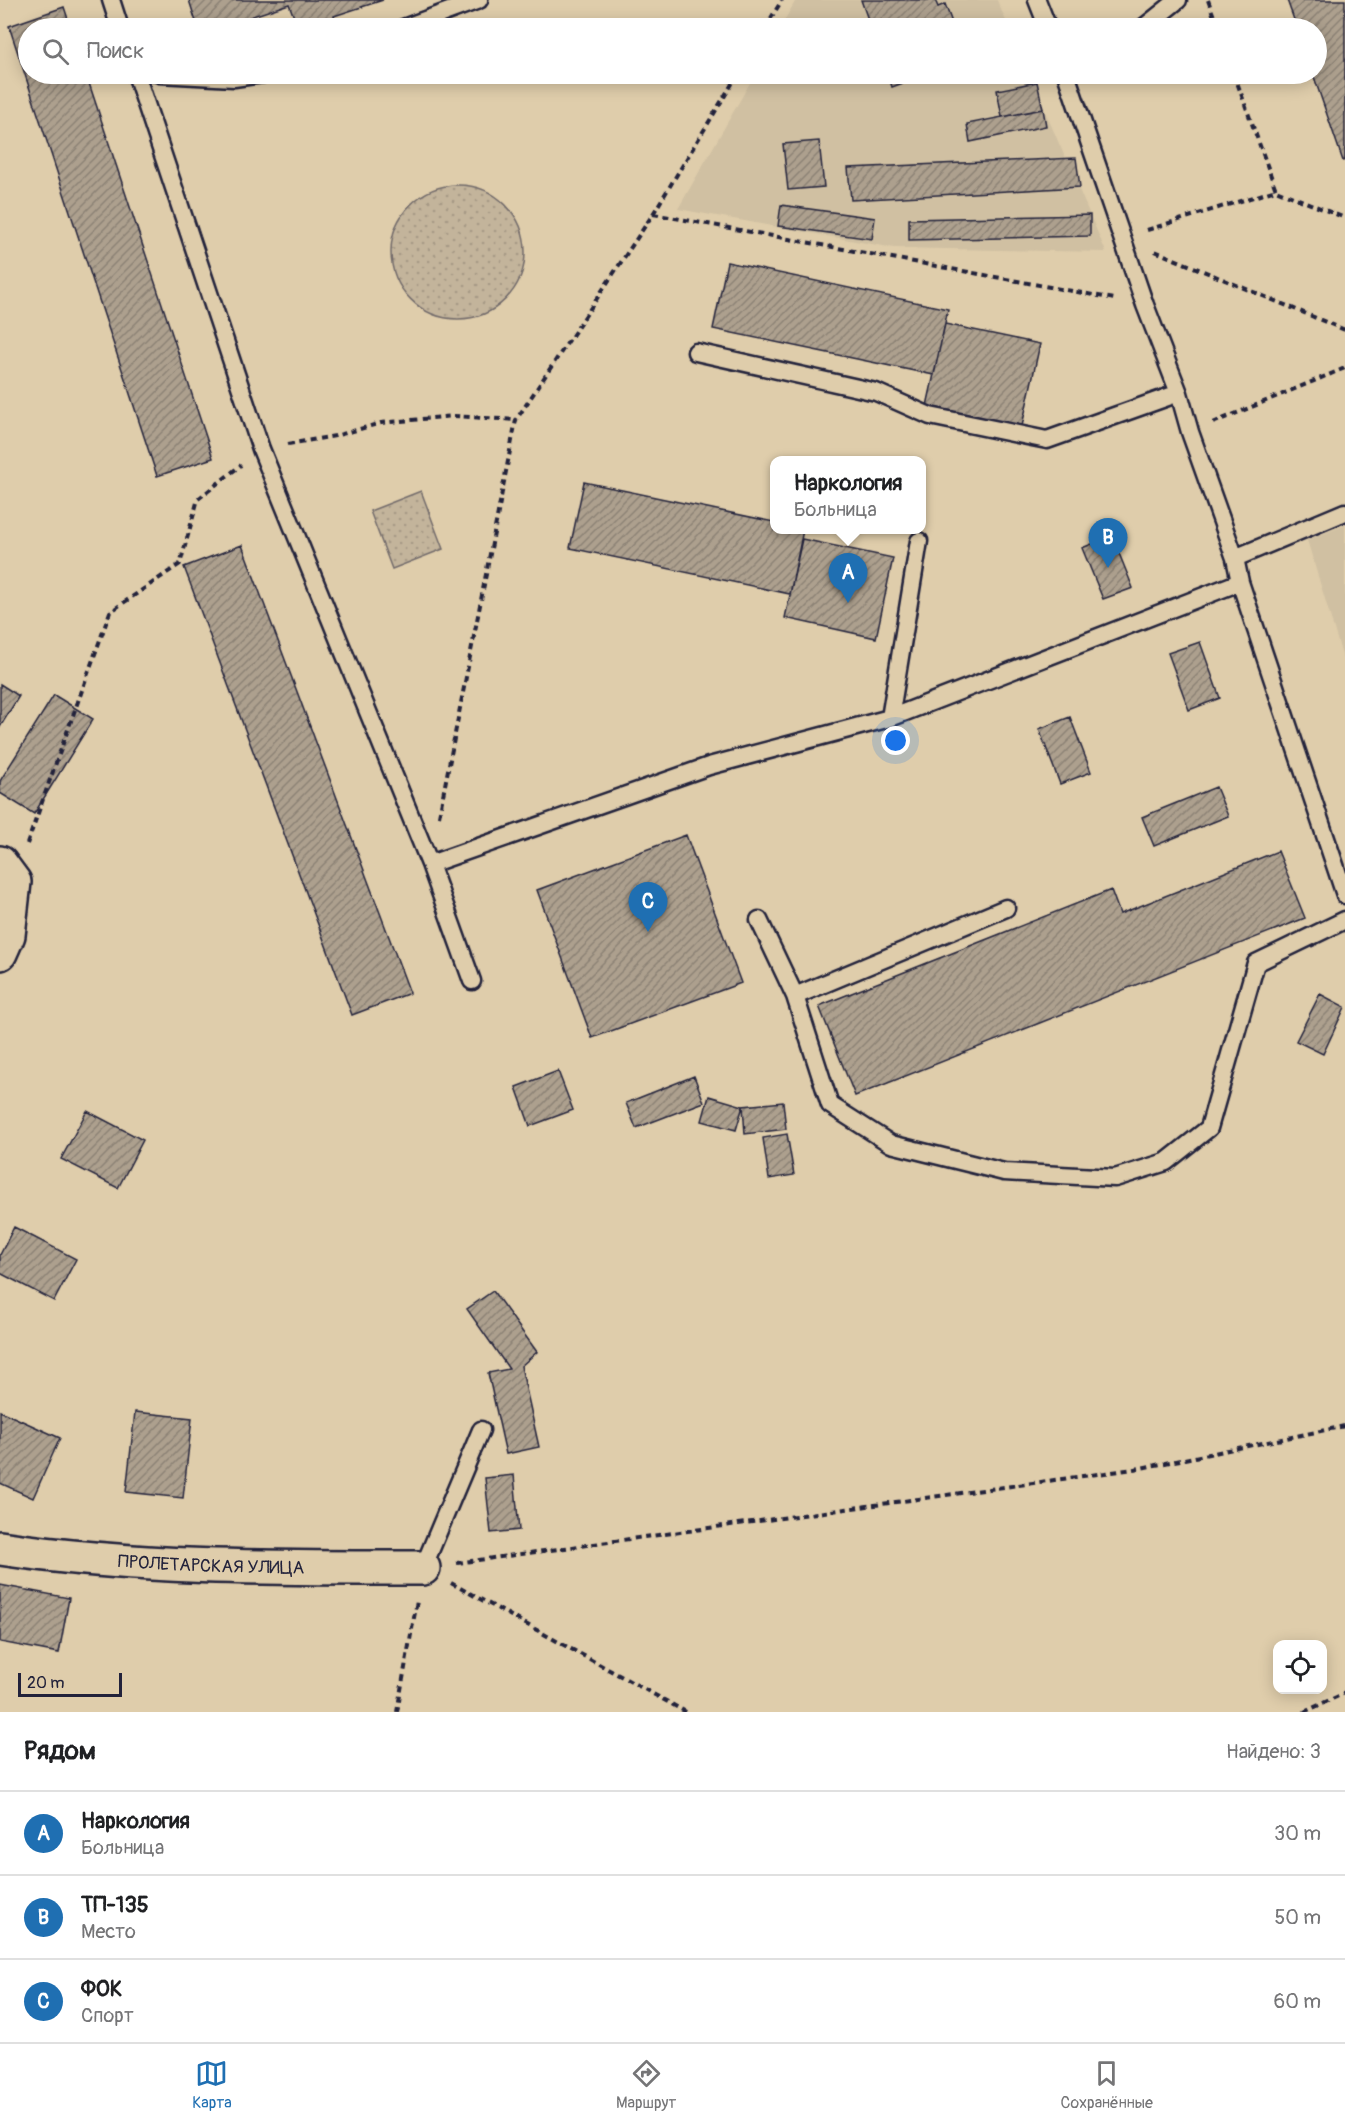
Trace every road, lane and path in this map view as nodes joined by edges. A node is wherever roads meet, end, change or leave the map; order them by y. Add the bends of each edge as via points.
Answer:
1 (111, 0) edge
2 (479, 0) edge
3 (782, 0) edge
4 (1037, 0) edge
5 (1178, 0) edge
6 (1208, 0) edge
7 (117, 18) edge
8 (430, 18) edge
9 (771, 18) edge
10 (1044, 18) edge
11 (1156, 18) edge
12 (1214, 18) edge
13 (139, 84) edge
14 (732, 84) edge
15 (1070, 84) edge
16 (1238, 84) edge
17 (1276, 190) junction
18 (653, 214) junction
19 (1345, 218) edge
20 (1124, 238) junction
21 (1145, 305) junction
22 (1345, 330) edge
23 (696, 352) dead end
24 (1345, 368) edge
25 (1179, 393) junction
26 (1190, 432) junction
27 (1345, 512) edge
28 (919, 541) dead end
29 (1235, 558) junction
30 (1240, 582) junction
31 (110, 612) dead end
32 (890, 718) junction
33 (430, 864) junction
34 (7, 872) edge
35 (1345, 895) edge
36 (1006, 908) dead end
37 (759, 920) dead end
38 (1345, 920) edge
39 (0, 953) edge
40 (472, 981) dead end
41 (795, 996) junction
42 (1345, 1426) edge
43 (481, 1430) dead end
44 (0, 1548) edge
45 (423, 1568) junction
46 (1345, 1693) edge
47 (397, 1712) edge
48 (686, 1712) edge
49 (1304, 1712) edge

1 - 7 lane
2 - 8 lane
3 - 9 path
4 - 10 lane
5 - 11 lane
6 - 12 path
13 - 33 lane via 261,449
14 - 18 path
15 - 20 lane
16 - 17 path
17 - 19 path
17 - 20 path
18 - 21 path
18 - 33 path via 516,420
20 - 21 lane
20 - 22 path
21 - 25 lane
23 - 25 lane via 876,392 930,416 1047,440
24 - 26 path
25 - 26 lane
26 - 29 lane
27 - 29 lane
28 - 32 lane
29 - 30 lane
30 - 32 lane
30 - 35 lane
31 - 34 path
32 - 33 lane via 709,766
33 - 40 lane
34 - 39 street via 8,935
36 - 41 lane
37 - 41 lane
38 - 41 lane via 1256,963 1209,1128 1166,1162 1115,1178 1004,1172 891,1144 830,1104
42 - 45 path via 1141,1468
43 - 45 lane
44 - 45 street, ПРОЛЕТАРСКАЯ УЛИЦА via 58,1557 241,1568
45 - 47 path
45 - 48 path
46 - 49 path

